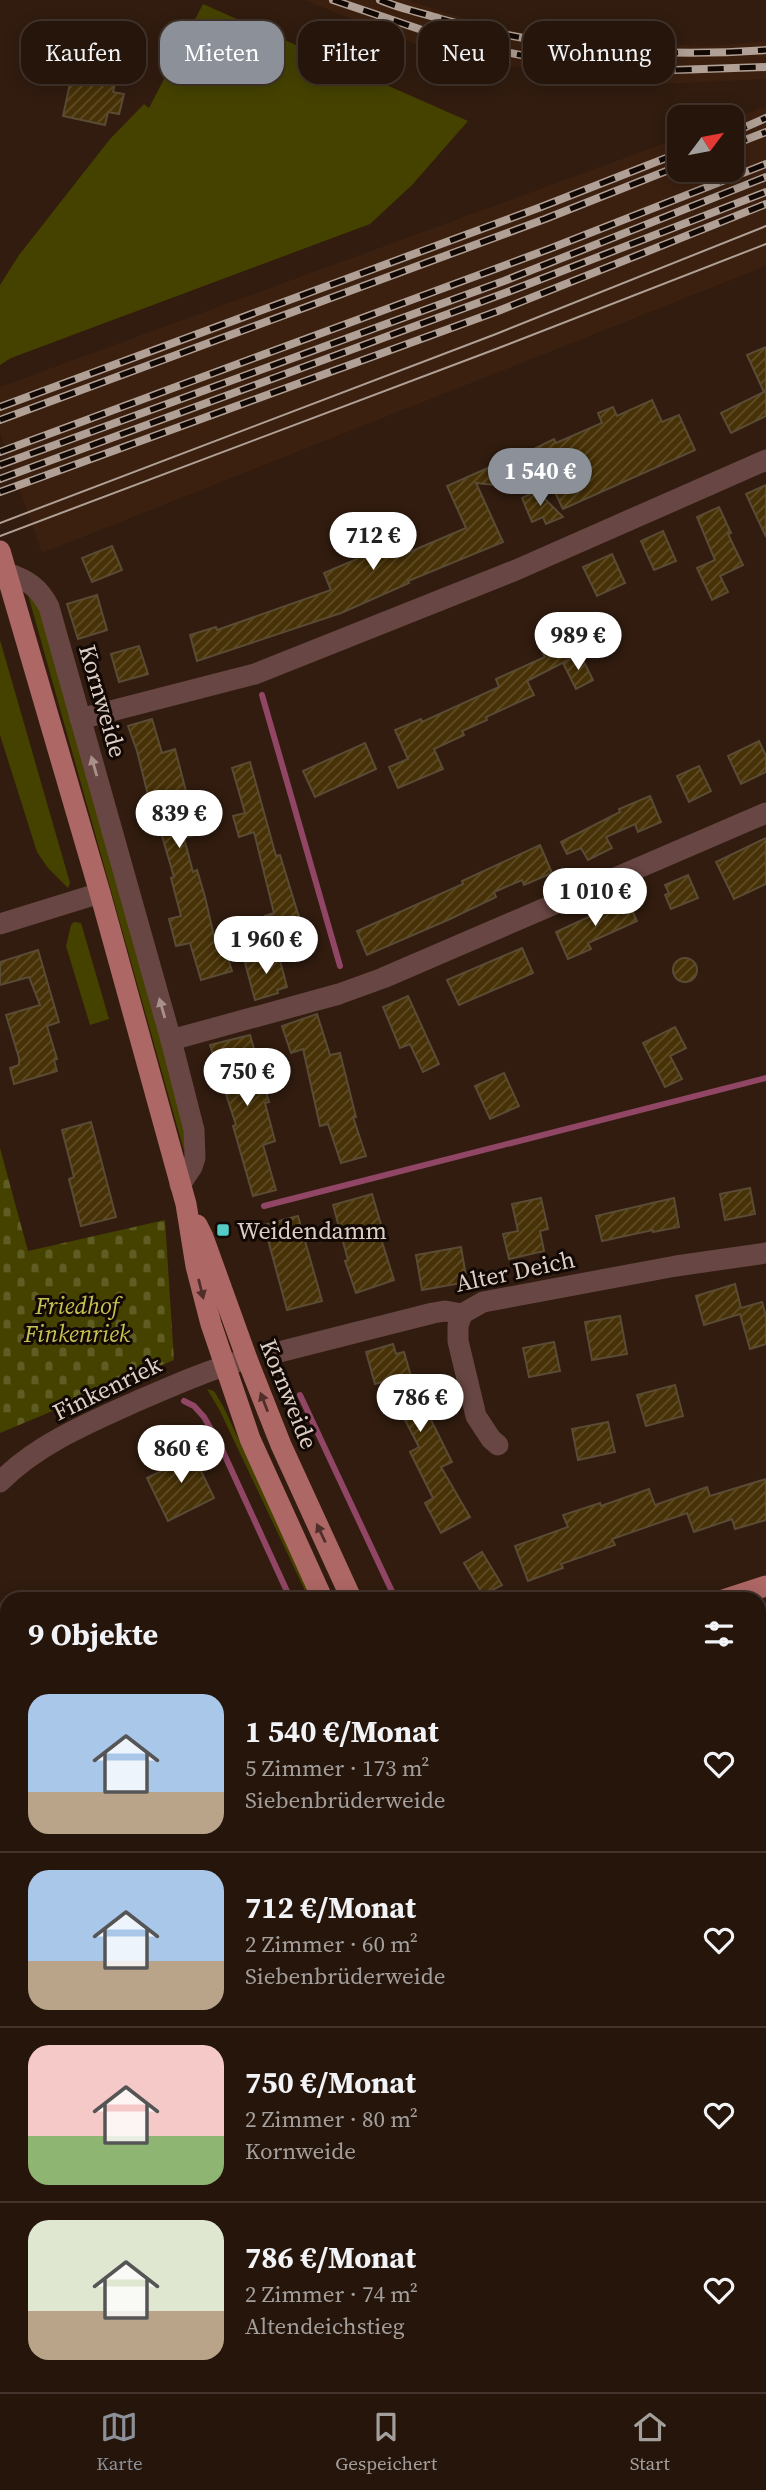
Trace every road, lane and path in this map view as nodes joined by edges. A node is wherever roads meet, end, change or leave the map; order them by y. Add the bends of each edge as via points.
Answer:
1 (766, 460) edge
2 (0, 551) edge
3 (8, 573) junction
4 (80, 719) junction
5 (766, 813) edge
6 (100, 894) junction
7 (0, 924) edge
8 (171, 1040) junction
9 (183, 1195) junction
10 (766, 1253) edge
11 (462, 1314) junction
12 (279, 1352) dead end
13 (247, 1359) junction
14 (224, 1366) junction
15 (498, 1445) dead end
16 (0, 1482) edge
17 (766, 1586) edge
18 (319, 1592) edge
19 (348, 1592) edge
20 (748, 1592) edge

1 - 4 street via 516,570 255,674
2 - 3 main road, Kornweide
3 - 4 street, Kornweide via 27,580 44,596
3 - 6 main road, Kornweide
8 -> 4 street, Kornweide
5 - 8 street via 383,978
6 - 7 street
6 - 9 main road, Kornweide
8 - 9 street, Kornweide via 196,1146
9 - 13 main road, Kornweide via 204,1237
9 -> 14 main road, Kornweide via 198,1276
10 - 11 street, Alter Deich via 483,1302
11 - 12 street, Alter Deich via 433,1313
11 - 15 street via 458,1341 476,1416
13 - 14 street, Finkenriek
19 -> 13 main road, Kornweide via 299,1488
14 - 16 street, Finkenriek via 90,1423 22,1463
14 - 18 main road, Kornweide via 250,1439
17 - 20 main road

